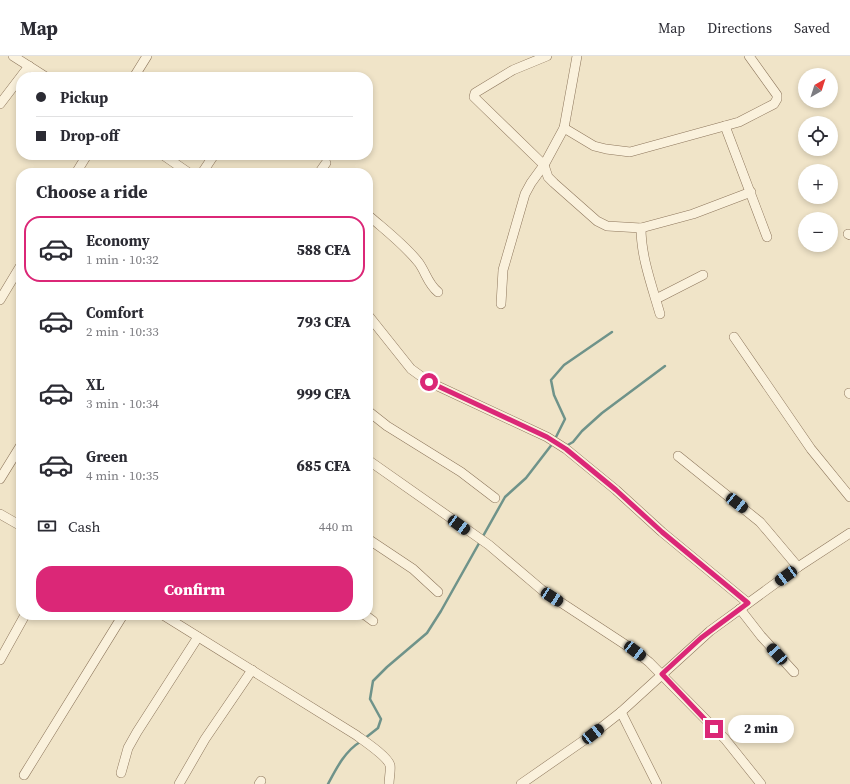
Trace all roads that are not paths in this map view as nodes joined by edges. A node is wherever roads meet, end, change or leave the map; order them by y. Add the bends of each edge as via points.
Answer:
1 (146, 56) edge
2 (547, 56) edge
3 (577, 56) edge
4 (749, 56) edge
5 (18, 57) edge
6 (29, 66) junction
7 (24, 72) edge
8 (38, 72) edge
9 (137, 72) edge
10 (16, 83) edge
11 (0, 104) edge
12 (725, 126) junction
13 (564, 128) junction
14 (170, 160) edge
15 (326, 163) dead end
16 (544, 165) junction
17 (182, 168) edge
18 (322, 168) edge
19 (751, 192) junction
20 (373, 219) edge
21 (641, 228) junction
22 (767, 237) dead end
23 (16, 273) edge
24 (703, 275) dead end
25 (438, 292) dead end
26 (656, 299) junction
27 (0, 300) edge
28 (501, 304) dead end
29 (660, 314) dead end
30 (373, 322) edge
31 (734, 337) dead end
32 (373, 415) edge
33 (16, 452) edge
34 (678, 456) dead end
35 (373, 464) edge
36 (0, 479) edge
37 (850, 497) edge
38 (494, 498) dead end
39 (0, 514) edge
40 (16, 523) edge
41 (850, 533) edge
42 (373, 542) edge
43 (798, 567) junction
44 (438, 592) dead end
45 (748, 603) junction
46 (740, 609) junction
47 (22, 620) edge
48 (120, 620) edge
49 (172, 620) edge
50 (198, 637) junction
51 (0, 660) edge
52 (252, 670) junction
53 (794, 672) dead end
54 (662, 674) junction
55 (621, 712) junction
56 (121, 772) dead end
57 (24, 775) dead end
58 (179, 784) edge
59 (389, 784) edge
60 (521, 784) edge
61 (657, 784) edge
62 (761, 784) edge

1 - 9 street
2 - 16 street via 513,70 475,93 474,97
3 - 13 street
4 - 12 street via 777,95 777,99 774,104 739,122
5 - 6 street
6 - 7 street
6 - 8 street
10 - 11 street
12 - 13 street via 630,152 594,146
12 - 19 street
13 - 16 street
14 - 17 street
15 - 18 street
16 - 21 street via 548,177 597,221 607,226
16 - 28 street via 525,194 503,270
19 - 21 street via 694,214
19 - 22 street
20 - 25 street via 412,256 429,284
21 - 26 street via 647,268
23 - 27 street
24 - 26 street
26 - 29 street
30 - 45 street via 418,375 547,437 566,449
31 - 37 street via 811,449
32 - 38 street via 461,472
33 - 36 street
34 - 43 street via 760,522
35 - 54 street via 489,545 542,590 635,651
39 - 40 street
41 - 43 street
42 - 44 street via 413,569
43 - 45 street
45 - 46 street
46 - 53 street
46 - 54 street via 701,638
47 - 51 street
48 - 57 street
49 - 50 street
50 - 52 street
50 - 56 street via 137,732 128,748
52 - 58 street via 205,739
52 - 59 street via 372,746 390,766
54 - 55 street
54 - 62 street via 725,740
55 - 60 street
55 - 61 street

